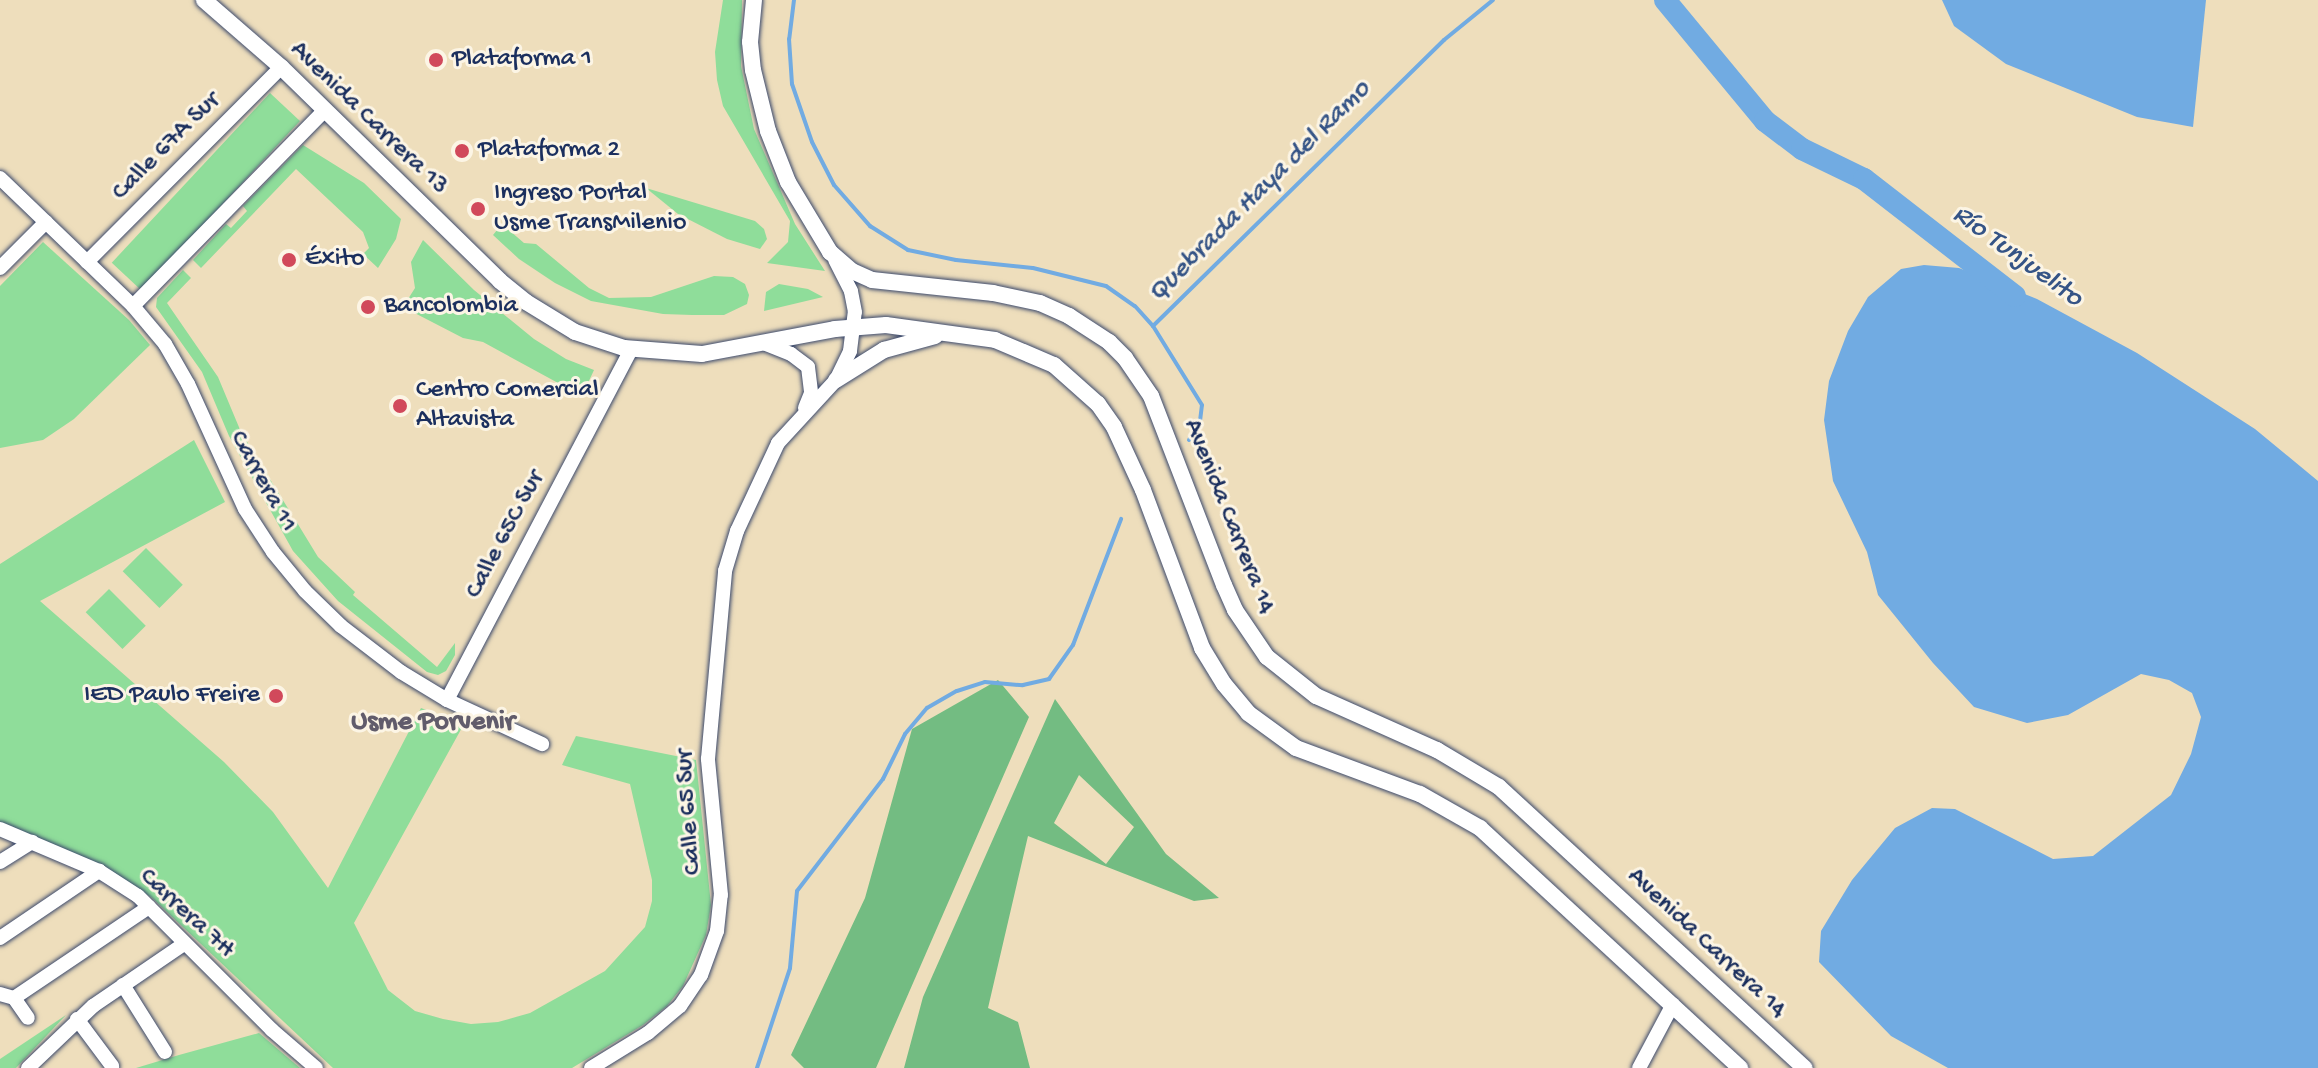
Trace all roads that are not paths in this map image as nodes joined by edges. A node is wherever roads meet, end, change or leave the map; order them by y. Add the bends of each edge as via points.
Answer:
1 (204, 0) edge
2 (754, 0) edge
3 (281, 67) junction
4 (325, 110) junction
5 (0, 178) edge
6 (46, 222) junction
7 (830, 252) junction
8 (87, 262) junction
9 (0, 268) edge
10 (133, 306) junction
11 (855, 326) junction
12 (952, 333) junction
13 (766, 344) junction
14 (631, 349) junction
15 (836, 380) junction
16 (798, 419) junction
17 (447, 700) junction
18 (542, 744) dead end
19 (0, 829) edge
20 (32, 842) junction
21 (0, 862) edge
22 (99, 871) junction
23 (149, 907) junction
24 (0, 938) edge
25 (184, 944) junction
26 (123, 985) junction
27 (7, 996) edge
28 (1673, 1004) junction
29 (28, 1018) dead end
30 (77, 1019) junction
31 (165, 1052) dead end
32 (37, 1065) edge
33 (112, 1066) edge
34 (316, 1068) edge
35 (591, 1068) edge
36 (1639, 1068) edge
37 (1740, 1068) edge
38 (1805, 1068) edge

1 - 3 main road, Avenida Carrera 13
2 - 7 main road, Avenida Carrera 14 via 750,42 768,131 788,182
3 - 4 main road, Avenida Carrera 13
3 - 8 street, Calle 67A Sur
4 - 10 street
4 - 14 main road, Avenida Carrera 13 via 526,302 575,332
5 - 6 street, Carrera 11
6 - 8 street, Carrera 11
6 - 9 street
7 - 11 street, Calle 65 Sur via 851,291
7 - 38 main road, Avenida Carrera 14 via 872,280 1040,303 1109,342 1151,396 1229,597 1267,657 1316,696 1437,750 1499,787
8 - 10 street, Carrera 11
10 - 17 street, Carrera 11 via 178,367 233,486 288,572 360,642
11 - 12 main road
11 - 13 main road, Avenida Carrera 13
11 - 15 street, Calle 65 Sur
12 - 15 main road via 884,350
12 - 28 main road via 995,340 1042,358 1098,404 1129,454 1202,648 1248,713 1296,748 1420,794 1463,816
13 - 14 main road, Avenida Carrera 13 via 702,354
13 - 16 street, Calle 65 Sur via 808,367 811,393
14 - 17 street, Calle 65C Sur
15 - 16 street, Calle 65 Sur
16 - 35 street, Calle 65 Sur via 778,443 753,494 722,587 708,759 721,911 710,954 690,993 666,1020
17 - 18 street, Carrera 11
19 - 20 street, Carrera 7H
20 - 21 street
20 - 22 street, Carrera 7H
22 - 23 street, Carrera 7H
22 - 24 street
23 - 25 street, Carrera 7H
23 - 27 street
25 - 26 street
25 - 34 street, Carrera 7H
26 - 30 street
26 - 31 street
27 - 29 street
28 - 36 street
28 - 37 main road
30 - 32 street
30 - 33 street

